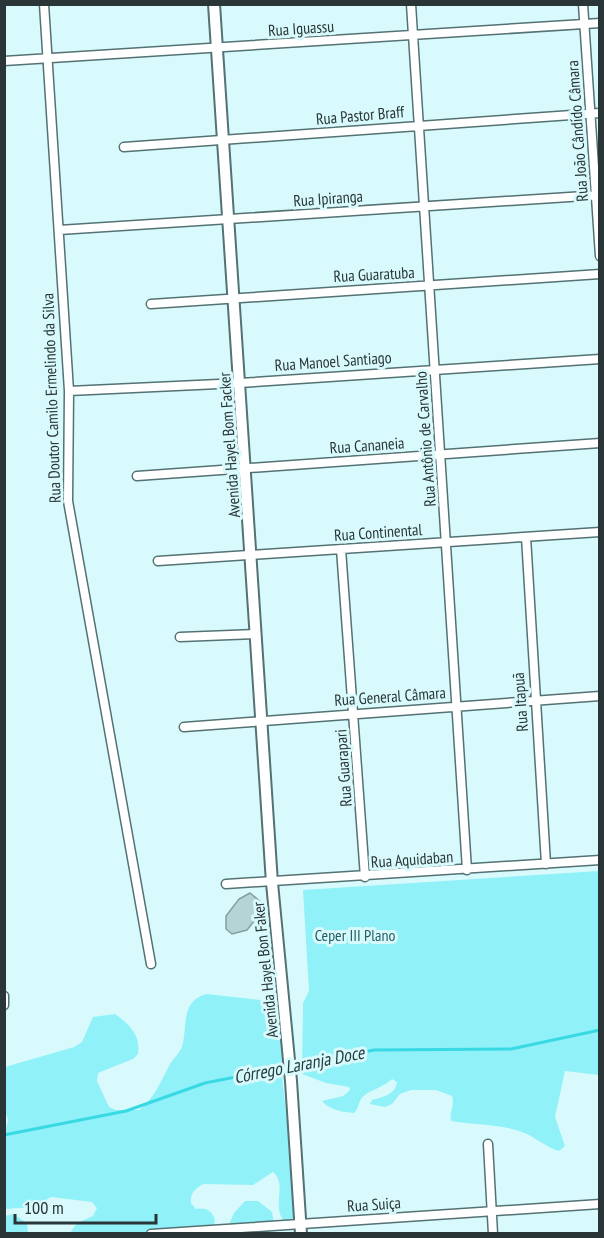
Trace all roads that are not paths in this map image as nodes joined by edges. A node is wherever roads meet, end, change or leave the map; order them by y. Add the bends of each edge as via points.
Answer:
1 (44, 4) edge
2 (214, 4) edge
3 (411, 4) edge
4 (583, 4) edge
5 (585, 23) junction
6 (600, 23) edge
7 (413, 35) junction
8 (217, 49) junction
9 (48, 59) junction
10 (4, 61) edge
11 (596, 114) edge
12 (417, 125) junction
13 (224, 141) junction
14 (124, 147) dead end
15 (598, 195) edge
16 (423, 206) junction
17 (229, 220) junction
18 (59, 230) junction
19 (600, 256) edge
20 (600, 274) edge
21 (429, 286) junction
22 (232, 298) junction
23 (151, 304) dead end
24 (600, 359) edge
25 (435, 369) junction
26 (240, 383) junction
27 (69, 392) junction
28 (600, 443) edge
29 (441, 455) junction
30 (246, 468) junction
31 (137, 476) dead end
32 (600, 532) edge
33 (526, 537) junction
34 (448, 542) junction
35 (341, 549) junction
36 (250, 556) junction
37 (158, 561) dead end
38 (256, 634) junction
39 (180, 637) dead end
40 (600, 696) edge
41 (535, 700) junction
42 (456, 705) junction
43 (354, 714) junction
44 (261, 720) junction
45 (184, 727) dead end
46 (600, 860) edge
47 (546, 864) junction
48 (467, 870) junction
49 (364, 877) junction
50 (272, 883) junction
51 (226, 885) dead end
52 (151, 964) dead end
53 (4, 996) edge
54 (4, 1005) edge
55 (488, 1144) dead end
56 (600, 1204) edge
57 (492, 1211) junction
58 (301, 1229) edge
59 (151, 1233) edge
60 (494, 1233) edge

1 - 9 street, Rua Doutor Camilo Ermelindo da Silva
2 - 8 street, Avenida Hayel Bom Facker
3 - 7 street, Rua Antônio de Carvalho
4 - 5 street, Rua João Cândido Câmara
5 - 6 street, Rua Iguassu
5 - 7 street, Rua Iguassu
5 - 11 street, Rua João Cândido Câmara
7 - 8 street, Rua Iguassu
7 - 12 street, Rua Antônio de Carvalho
8 - 9 street, Rua Iguassu
8 - 13 street, Avenida Hayel Bom Facker
9 - 10 street, Rua Iguassu
9 - 18 street, Rua Doutor Camilo Ermelindo da Silva
11 - 12 street, Rua Pastor Braff
11 - 15 street, Rua João Cândido Câmara
12 - 13 street, Rua Pastor Braff
12 - 16 street, Rua Antônio de Carvalho
13 - 14 street, Rua Pastor Braff
13 - 17 street, Avenida Hayel Bom Facker
15 - 16 street, Rua Ipiranga
15 - 19 street, Rua João Cândido Câmara
16 - 17 street, Rua Ipiranga
16 - 21 street, Rua Antônio de Carvalho
17 - 18 street, Rua Ipiranga
17 - 22 street, Avenida Hayel Bom Facker
18 - 27 street, Rua Doutor Camilo Ermelindo da Silva
20 - 21 street, Rua Guaratuba
21 - 22 street, Rua Guaratuba
21 - 25 street, Rua Antônio de Carvalho
22 - 23 street, Rua Guaratuba
22 - 26 street, Avenida Hayel Bom Facker
24 - 25 street, Rua Manoel Santiago
25 - 26 street, Rua Manoel Santiago
25 - 29 street, Rua Antônio de Carvalho
26 - 27 street, Rua Manoel Santiago
26 - 30 street, Avenida Hayel Bom Facker
27 - 52 street, Rua Doutor Camilo Ermelindo da Silva via 68,501
28 - 29 street, Rua Cananeia
29 - 30 street, Rua Cananeia
29 - 34 street, Rua Antônio de Carvalho
30 - 31 street, Rua Cananeia
30 - 36 street, Avenida Hayel Bom Facker
32 - 33 street, Rua Continental
33 - 34 street, Rua Continental
33 - 41 street, Rua Itapuã
34 - 35 street, Rua Continental
34 - 42 street, Rua Antônio de Carvalho
35 - 36 street, Rua Continental
35 - 43 street, Rua Guarapari
36 - 37 street, Rua Continental
36 - 38 street, Avenida Hayel Bom Facker
38 - 39 street
38 - 44 street, Avenida Hayel Bom Facker
40 - 41 street, Rua General Câmara
41 - 42 street, Rua General Câmara
41 - 47 street, Rua Itapuã
42 - 43 street, Rua General Câmara
42 - 48 street, Rua Antônio de Carvalho
43 - 44 street, Rua General Câmara
43 - 49 street, Rua Guarapari
44 - 45 street, Rua General Câmara
44 - 50 street, Avenida Hayel Bom Facker
46 - 47 street, Rua Aquidaban
47 - 48 street, Rua Aquidaban
48 - 49 street, Rua Aquidaban
49 - 50 street, Rua Aquidaban
50 - 51 street, Rua Aquidaban
50 - 58 street, Avenida Hayel Bon Faker
53 - 54 street
55 - 57 street
56 - 57 street, Rua Suiça
57 - 58 street, Rua Suiça
57 - 60 street
58 - 59 street, Rua Suiça

